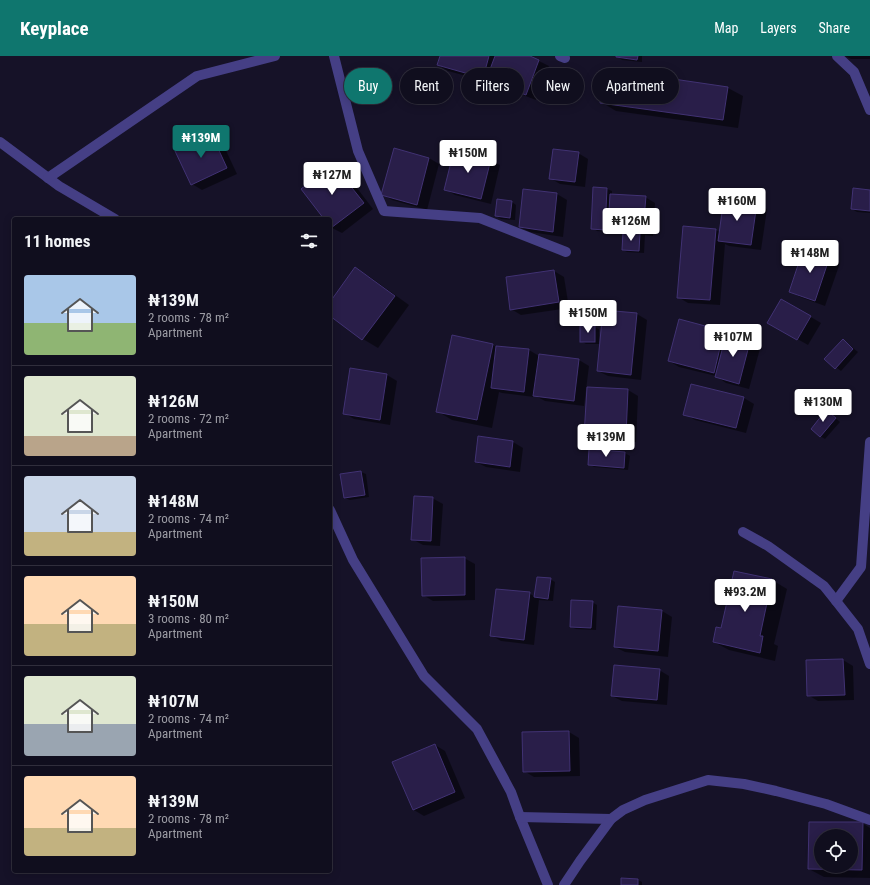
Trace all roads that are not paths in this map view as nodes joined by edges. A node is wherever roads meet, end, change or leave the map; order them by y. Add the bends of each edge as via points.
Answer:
1 (275, 56) edge
2 (334, 56) edge
3 (837, 56) edge
4 (870, 110) edge
5 (0, 142) edge
6 (48, 178) junction
7 (112, 217) edge
8 (566, 252) dead end
9 (870, 442) edge
10 (332, 514) edge
11 (743, 532) dead end
12 (836, 601) junction
13 (870, 664) edge
14 (520, 817) junction
15 (611, 819) junction
16 (870, 820) edge
17 (548, 885) edge
18 (564, 885) edge

1 - 6 street via 197,76
2 - 8 street via 358,151 384,211 480,218
3 - 4 street via 854,72
5 - 6 street
6 - 7 street
9 - 12 street via 860,567
10 - 14 street via 353,560 424,676 477,729 511,792
11 - 12 street via 804,571 824,586
12 - 13 street via 858,629
14 - 15 street
14 - 17 street
15 - 16 street via 623,810 645,800 708,780 776,791 826,804
15 - 18 street

